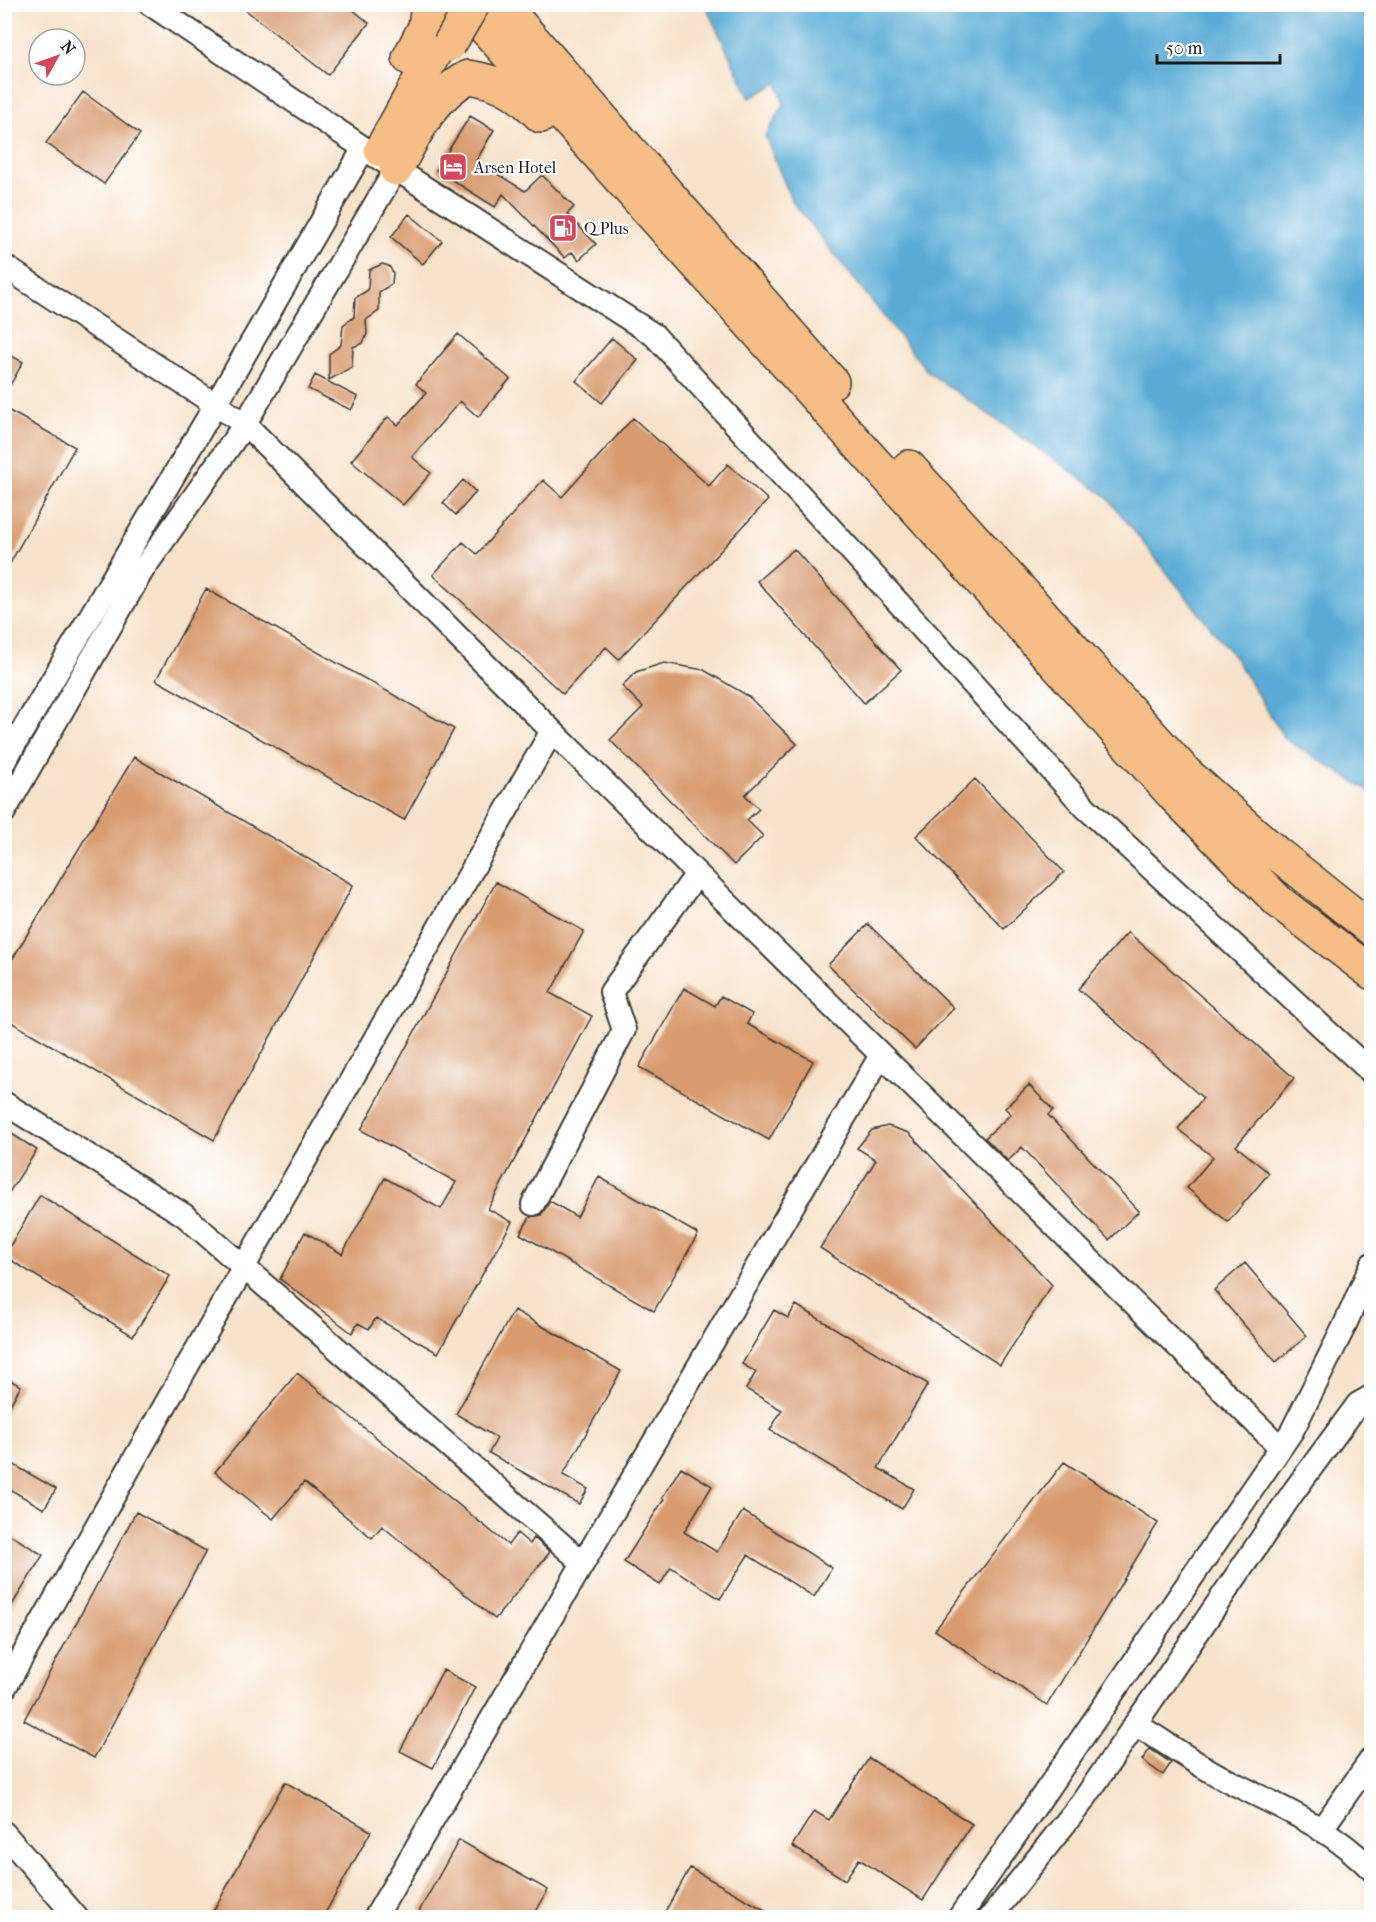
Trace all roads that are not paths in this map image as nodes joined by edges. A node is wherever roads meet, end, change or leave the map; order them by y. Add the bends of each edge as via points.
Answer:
1 (150, 4) edge
2 (428, 4) edge
3 (463, 4) edge
4 (473, 4) edge
5 (502, 4) edge
6 (445, 41) junction
7 (381, 159) junction
8 (4, 266) edge
9 (719, 291) junction
10 (216, 404) junction
11 (245, 424) junction
12 (552, 731) junction
13 (4, 762) edge
14 (4, 812) edge
15 (697, 874) junction
16 (1371, 929) edge
17 (1371, 974) edge
18 (881, 1055) junction
19 (1371, 1073) edge
20 (4, 1102) edge
21 (533, 1204) dead end
22 (1371, 1264) edge
23 (243, 1268) junction
24 (1371, 1396) edge
25 (1280, 1448) junction
26 (583, 1563) junction
27 (4, 1689) edge
28 (1136, 1724) junction
29 (1371, 1758) edge
30 (1321, 1830) junction
31 (4, 1833) edge
32 (1371, 1870) edge
33 (77, 1917) edge
34 (375, 1917) edge
35 (959, 1917) edge
36 (990, 1917) edge

1 - 7 street
2 - 7 highway via 425,27
3 - 6 highway
3 - 9 highway
4 - 6 highway, bridge
5 - 16 highway via 821,370 1186,773 1275,852
6 - 7 highway
7 - 9 highway via 446,92 468,77 492,80 520,95 627,212
7 - 10 street
7 - 11 street
7 - 19 street via 654,335 1086,808
8 - 10 street
9 - 17 highway via 1175,797 1279,902
10 - 11 street
10 - 13 street
11 - 12 street
11 - 14 street via 142,571
12 - 15 street
12 - 23 street
15 - 18 street
15 - 21 street via 611,992 624,1030
18 - 25 street
18 - 26 street
20 - 23 street via 184,1215
22 - 25 street via 1343,1329
23 - 26 street
23 - 27 street
24 - 28 street via 1358,1404 1294,1491
25 - 35 street
26 - 34 street
28 - 30 street via 1223,1778 1288,1809
28 - 36 street via 1083,1801
29 - 30 street
30 - 32 street via 1348,1846
31 - 33 street

